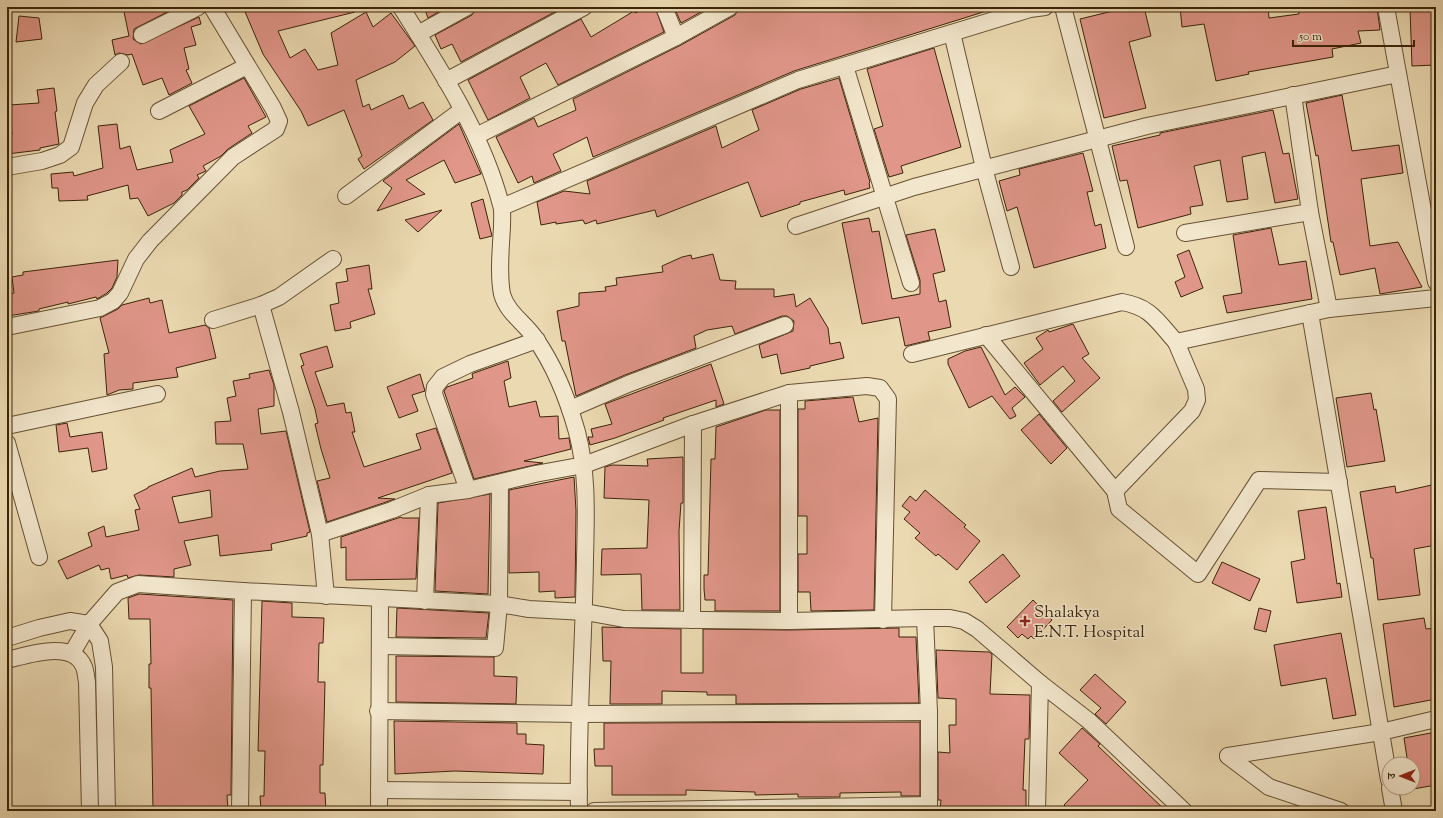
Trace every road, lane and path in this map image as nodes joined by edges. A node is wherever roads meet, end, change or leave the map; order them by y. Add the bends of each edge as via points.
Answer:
1 (198, 7) edge
2 (212, 7) edge
3 (401, 7) edge
4 (467, 7) edge
5 (584, 7) edge
6 (664, 7) edge
7 (730, 7) edge
8 (1045, 7) edge
9 (1063, 7) edge
10 (1386, 7) edge
11 (168, 13) edge
12 (952, 33) junction
13 (142, 34) dead end
14 (418, 34) junction
15 (676, 38) junction
16 (121, 62) dead end
17 (247, 66) junction
18 (845, 66) junction
19 (1398, 74) junction
20 (446, 81) junction
21 (1293, 95) junction
22 (462, 110) junction
23 (159, 111) dead end
24 (476, 136) junction
25 (1098, 139) junction
26 (7, 168) edge
27 (984, 168) junction
28 (346, 196) dead end
29 (883, 197) junction
30 (502, 206) junction
31 (1310, 212) junction
32 (796, 226) dead end
33 (1185, 233) dead end
34 (1126, 247) dead end
35 (333, 259) dead end
36 (1011, 267) dead end
37 (1436, 282) edge
38 (911, 283) dead end
39 (1436, 298) edge
40 (261, 305) junction
41 (1329, 309) junction
42 (1310, 313) junction
43 (213, 320) dead end
44 (785, 325) dead end
45 (7, 327) edge
46 (986, 335) junction
47 (534, 336) junction
48 (1176, 342) junction
49 (912, 354) dead end
50 (789, 393) junction
51 (157, 394) dead end
52 (570, 409) junction
53 (693, 424) junction
54 (7, 426) edge
55 (7, 443) edge
56 (584, 465) junction
57 (1338, 482) junction
58 (500, 483) junction
59 (468, 490) junction
60 (1115, 491) junction
61 (429, 495) junction
62 (320, 534) junction
63 (39, 557) dead end
64 (243, 592) junction
65 (326, 596) junction
66 (380, 598) junction
67 (425, 601) junction
68 (499, 604) junction
69 (585, 612) junction
70 (925, 618) junction
71 (692, 620) junction
72 (882, 620) junction
73 (789, 621) junction
74 (89, 624) junction
75 (7, 638) edge
76 (380, 646) junction
77 (72, 653) junction
78 (7, 660) edge
79 (1040, 683) junction
80 (378, 711) junction
81 (929, 712) junction
82 (578, 714) junction
83 (1436, 719) edge
84 (1381, 732) junction
85 (1385, 756) edge
86 (379, 790) junction
87 (578, 792) junction
88 (1391, 796) edge
89 (929, 808) edge
90 (90, 811) edge
91 (107, 811) edge
92 (240, 811) edge
93 (379, 811) edge
94 (579, 811) edge
95 (594, 811) edge
96 (1037, 811) edge
97 (1184, 811) edge
98 (1341, 811) edge
99 (1394, 811) edge

1 - 11 street
2 - 17 street
3 - 14 street
4 - 14 street
5 - 20 street
6 - 15 street
7 - 15 street
8 - 12 street via 1030,9
9 - 25 street
10 - 19 street
11 - 13 street
12 - 18 street
12 - 27 street
14 - 20 street
15 - 24 street
16 - 26 street via 96,85 85,103 71,147 54,157
17 - 23 street
17 - 45 street via 277,115 276,129 232,157 150,241 136,259 120,293 112,301 100,308
18 - 29 street
18 - 30 street via 798,80
19 - 21 street
19 - 37 street
20 - 22 street
21 - 25 street
21 - 31 street
22 - 24 street
22 - 28 street
24 - 30 street
25 - 27 street
25 - 34 street
27 - 29 street
27 - 36 street
29 - 32 street
29 - 38 street
30 - 47 street via 503,295 508,308
31 - 33 street
31 - 41 street
35 - 40 street via 279,297
39 - 41 street
40 - 43 street
40 - 62 street via 291,412
41 - 42 street
42 - 48 street
42 - 57 street
44 - 52 street via 628,384
46 - 48 street via 1122,302 1138,305 1149,311
46 - 49 street
46 - 60 street
47 - 52 street
47 - 59 street via 443,377 435,387 434,394
48 - 60 street via 1196,389 1197,400 1192,412
50 - 53 street
50 - 72 street via 867,386 880,388 888,399
50 - 73 street
51 - 54 street
52 - 56 street
53 - 56 street
53 - 71 street
55 - 63 street
56 - 58 street
56 - 69 street
57 - 60 street via 1259,480 1198,574 1119,509
57 - 84 street
58 - 59 street
58 - 68 street
59 - 61 street
61 - 62 street
61 - 67 street
62 - 65 street
64 - 65 street
64 - 74 street via 138,584 117,592
64 - 92 street
65 - 66 street
66 - 67 street
66 - 76 street
67 - 68 street
68 - 69 street via 529,609
68 - 76 street via 495,648
69 - 71 street via 624,619
69 - 82 street
70 - 72 street
70 - 79 street via 964,621 977,629
70 - 81 street
71 - 73 street
72 - 73 street
74 - 75 street via 70,621
74 - 77 street
74 - 91 street via 100,642 104,667
76 - 80 street
77 - 78 street via 50,650
77 - 90 street via 84,666 87,682
79 - 96 street
79 - 97 street via 1089,721
80 - 82 street
80 - 86 street
81 - 82 street
81 - 89 street
82 - 87 street
83 - 84 street
84 - 85 street
84 - 98 street via 1228,756 1269,786
86 - 87 street
86 - 93 street
87 - 94 street
88 - 99 street
89 - 95 street

